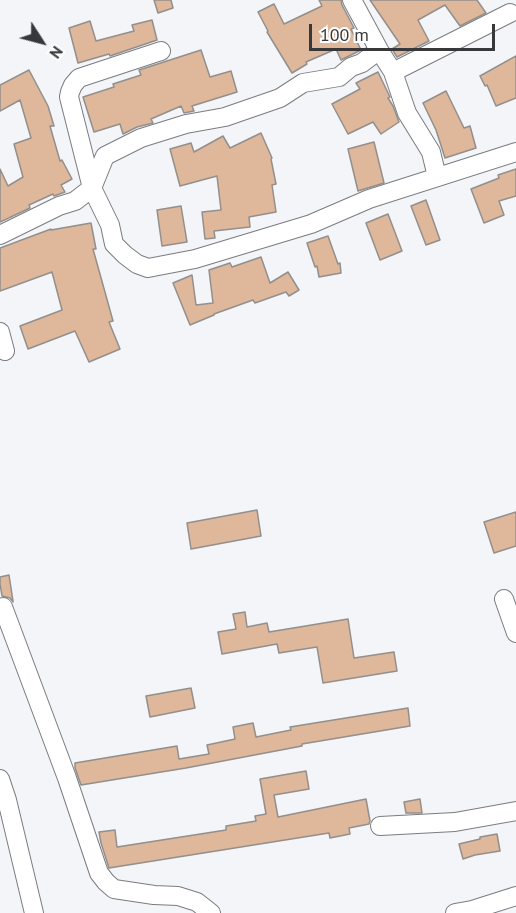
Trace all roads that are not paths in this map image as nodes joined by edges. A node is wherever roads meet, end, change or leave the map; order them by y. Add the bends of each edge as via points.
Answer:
1 (352, 0) edge
2 (510, 12) edge
3 (379, 50) junction
4 (161, 51) dead end
5 (393, 72) junction
6 (516, 152) edge
7 (437, 177) junction
8 (92, 188) junction
9 (0, 235) edge
10 (0, 332) edge
11 (5, 351) dead end
12 (504, 599) dead end
13 (3, 607) dead end
14 (516, 633) edge
15 (0, 779) edge
16 (516, 811) edge
17 (380, 826) dead end
18 (516, 896) edge
19 (34, 913) edge
20 (211, 913) edge
21 (454, 913) edge

1 - 3 street
2 - 5 street
3 - 5 street
3 - 8 street via 339,77 303,83 280,98 225,117 141,138 105,156
4 - 8 street via 79,78 70,92 69,102
5 - 7 street via 407,113 431,152
6 - 7 street
7 - 8 street via 369,199 311,224 195,259 148,268 124,255 114,244 110,225
8 - 9 street via 75,201
10 - 11 street
12 - 14 street
13 - 20 street via 99,873 114,890 178,896 197,902
15 - 19 street
16 - 17 street via 455,822
18 - 21 street

